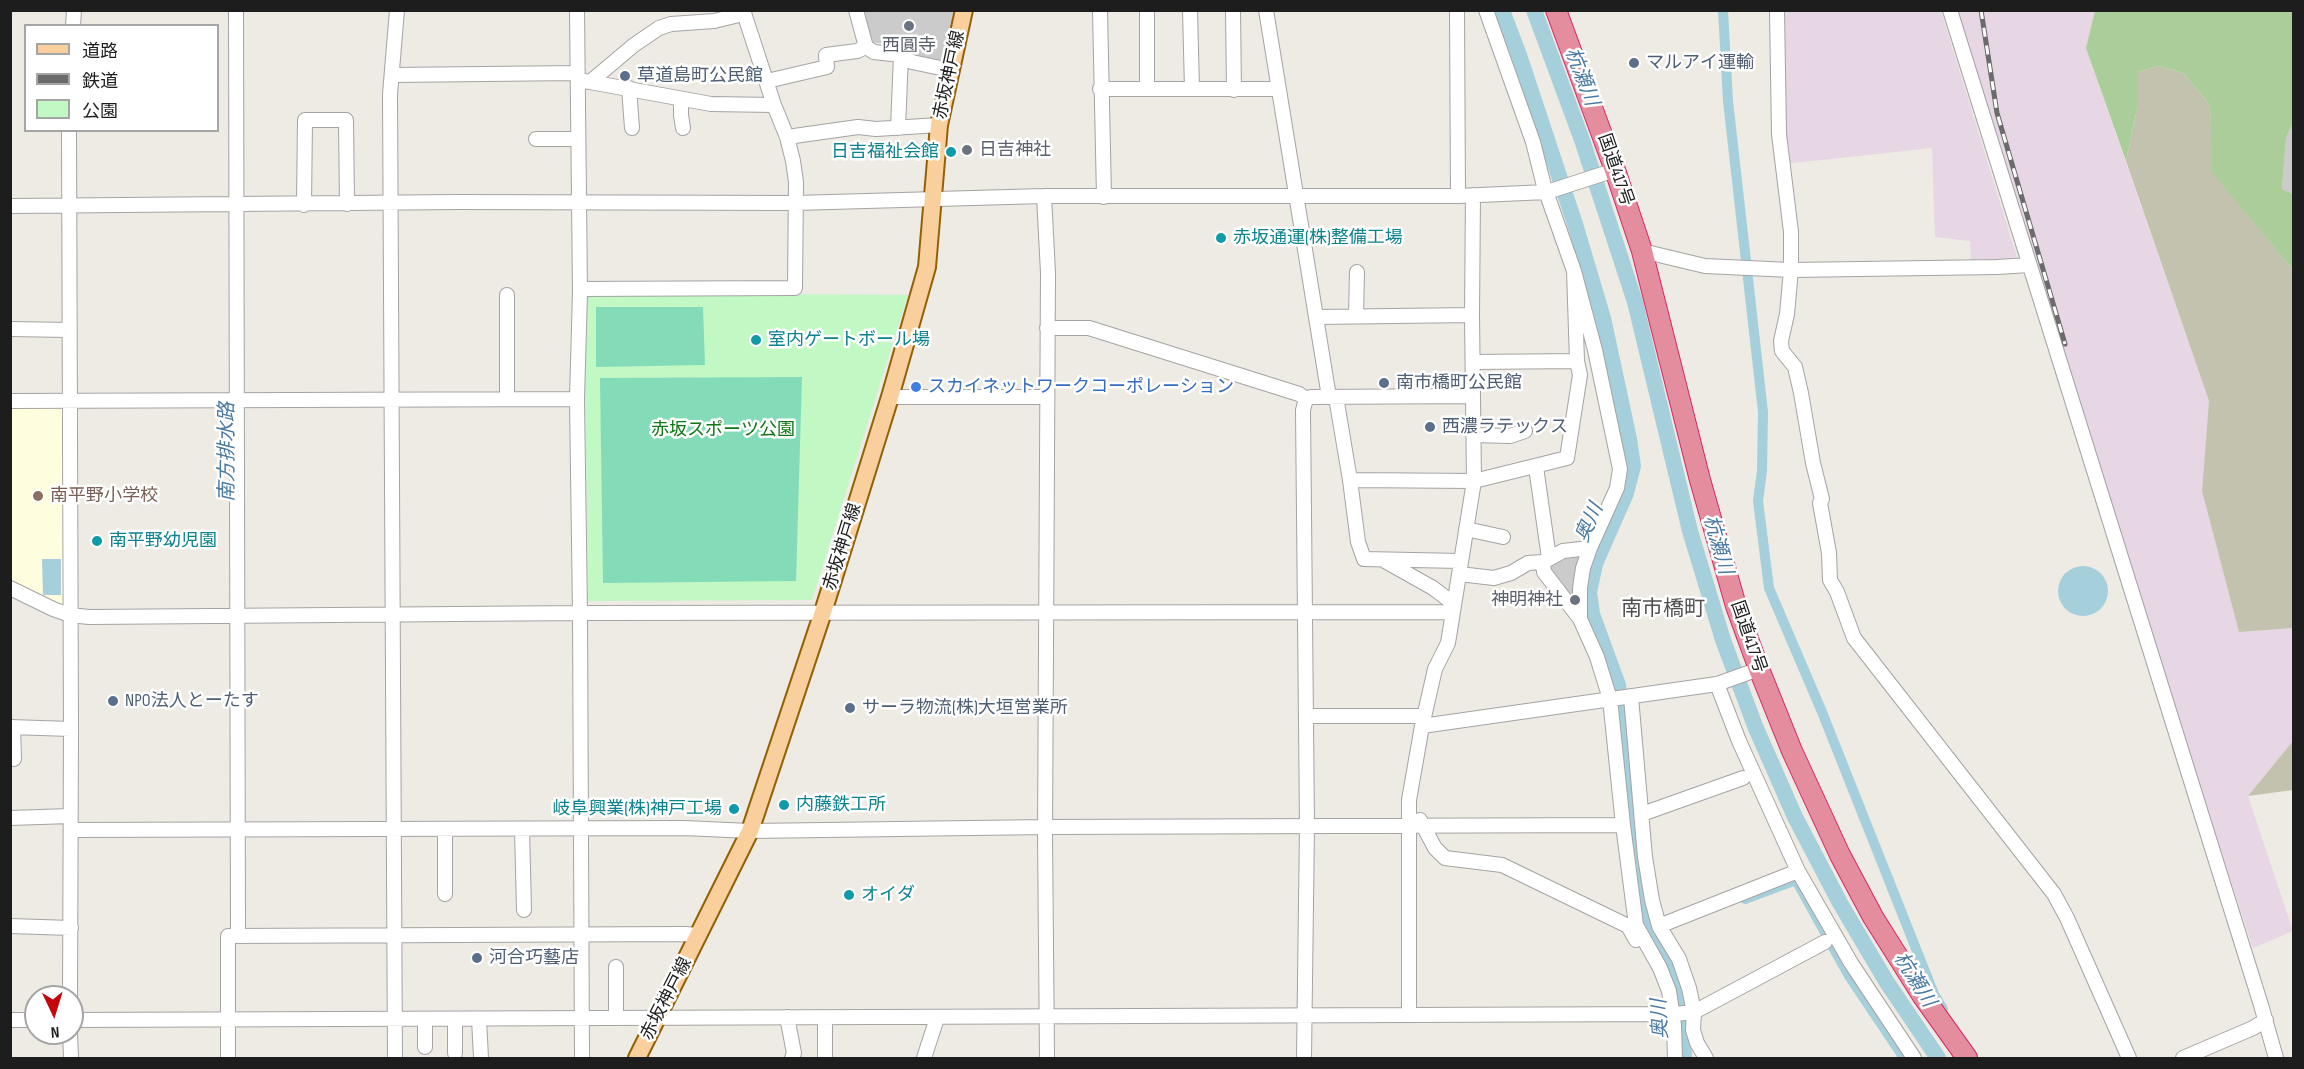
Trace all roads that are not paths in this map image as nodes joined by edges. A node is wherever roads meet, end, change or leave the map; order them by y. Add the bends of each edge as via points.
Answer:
1 (236, 10) edge
2 (397, 10) edge
3 (577, 10) edge
4 (855, 10) edge
5 (964, 10) edge
6 (1100, 10) edge
7 (1147, 10) edge
8 (1190, 10) edge
9 (1233, 10) edge
10 (1266, 10) edge
11 (1457, 10) edge
12 (1486, 10) edge
13 (1556, 10) edge
14 (1777, 10) edge
15 (1950, 10) edge
16 (743, 12) edge
17 (866, 47) junction
18 (901, 55) junction
19 (950, 70) junction
20 (392, 75) junction
21 (582, 79) junction
22 (767, 81) junction
23 (629, 88) junction
24 (1100, 89) junction
25 (1147, 89) junction
26 (1192, 89) junction
27 (1280, 89) junction
28 (1234, 90) junction
29 (681, 100) junction
30 (774, 105) junction
31 (939, 125) junction
32 (632, 128) dead end
33 (683, 128) dead end
34 (898, 128) junction
35 (69, 132) edge
36 (787, 137) junction
37 (536, 139) dead end
38 (578, 139) junction
39 (1611, 172) junction
40 (1564, 187) junction
41 (1473, 195) junction
42 (1044, 196) junction
43 (1296, 196) junction
44 (1458, 196) junction
45 (1104, 197) junction
46 (933, 200) junction
47 (579, 203) junction
48 (795, 203) junction
49 (347, 204) junction
50 (391, 204) junction
51 (240, 205) junction
52 (304, 205) junction
53 (10, 206) edge
54 (68, 206) junction
55 (1642, 251) junction
56 (2029, 265) junction
57 (1791, 270) junction
58 (1574, 271) junction
59 (1357, 272) dead end
60 (580, 289) junction
61 (507, 295) dead end
62 (1472, 315) junction
63 (1356, 316) junction
64 (1316, 317) junction
65 (1047, 328) junction
66 (10, 329) edge
67 (69, 330) junction
68 (1577, 361) junction
69 (1473, 362) junction
70 (1473, 396) junction
71 (890, 397) junction
72 (1047, 397) junction
73 (1332, 397) junction
74 (507, 399) junction
75 (577, 399) junction
76 (1306, 399) junction
77 (392, 400) junction
78 (10, 401) edge
79 (69, 401) junction
80 (241, 401) junction
81 (1525, 431) dead end
82 (1473, 435) junction
83 (1536, 467) junction
84 (1350, 480) junction
85 (1474, 481) junction
86 (1466, 529) junction
87 (1503, 537) dead end
88 (1590, 548) junction
89 (1382, 559) junction
90 (1546, 560) junction
91 (1460, 568) junction
92 (10, 588) edge
93 (1454, 608) junction
94 (1305, 611) junction
95 (823, 612) junction
96 (1046, 612) junction
97 (580, 613) junction
98 (70, 615) junction
99 (394, 615) junction
100 (241, 616) junction
101 (1580, 619) junction
102 (1756, 670) junction
103 (1719, 683) junction
104 (1631, 697) junction
105 (1611, 699) junction
106 (1306, 716) junction
107 (1423, 721) junction
108 (12, 727) edge
109 (72, 729) junction
110 (14, 759) dead end
111 (1743, 778) dead end
112 (1409, 800) junction
113 (1642, 814) junction
114 (10, 818) edge
115 (70, 823) junction
116 (1623, 825) junction
117 (1046, 826) junction
118 (1307, 826) junction
119 (1408, 826) junction
120 (1423, 826) junction
121 (394, 829) junction
122 (445, 829) junction
123 (522, 829) junction
124 (582, 829) junction
125 (242, 830) junction
126 (750, 831) junction
127 (1798, 871) junction
128 (446, 894) dead end
129 (524, 910) dead end
130 (10, 926) edge
131 (1659, 926) junction
132 (70, 928) junction
133 (582, 934) junction
134 (238, 935) junction
135 (394, 935) junction
136 (699, 935) junction
137 (1644, 940) junction
138 (1825, 942) dead end
139 (616, 967) dead end
140 (70, 985) edge
141 (1694, 1012) junction
142 (1674, 1014) junction
143 (1047, 1015) junction
144 (1305, 1015) junction
145 (1409, 1015) junction
146 (658, 1017) junction
147 (787, 1017) junction
148 (581, 1018) junction
149 (616, 1018) junction
150 (825, 1018) junction
151 (936, 1018) junction
152 (228, 1019) junction
153 (455, 1019) junction
154 (479, 1019) junction
155 (84, 1020) edge
156 (395, 1020) junction
157 (425, 1020) junction
158 (2266, 1020) junction
159 (425, 1047) dead end
160 (455, 1053) dead end
161 (228, 1059) edge
162 (395, 1059) edge
163 (481, 1059) edge
164 (582, 1059) edge
165 (637, 1059) edge
166 (792, 1059) edge
167 (825, 1059) edge
168 (924, 1059) edge
169 (1047, 1059) edge
170 (1304, 1059) edge
171 (1675, 1059) edge
172 (1706, 1059) edge
173 (1914, 1059) edge
174 (1966, 1059) edge
175 (2128, 1059) edge
176 (2183, 1059) edge
177 (2276, 1059) edge

1 - 51 street
2 - 20 street
3 - 21 street
4 - 17 street
5 - 19 main road, 赤坂神戸線
6 - 24 street
7 - 25 street
8 - 26 street
9 - 28 street
10 - 27 street
11 - 44 street
12 - 40 street via 1533,142
13 - 39 highway, 国道417号
14 - 57 street via 1779,134 1791,232
15 - 56 street
16 - 21 street via 714,21 659,28
16 - 22 street
17 - 18 street via 874,52
17 - 22 street via 826,55 827,67
18 - 19 street via 912,62
18 - 34 street
19 - 31 main road, 赤坂神戸線
20 - 21 street
20 - 50 street
21 - 23 street
21 - 38 street
22 - 30 street
23 - 29 street
23 - 32 street
24 - 25 street
24 - 45 street
25 - 26 street
26 - 28 street
27 - 28 street
27 - 43 street
29 - 30 street
29 - 33 street
30 - 36 street
31 - 34 street
31 - 46 main road, 赤坂神戸線
34 - 36 street via 858,127
35 - 54 street
36 - 48 street via 796,182
37 - 38 street
38 - 47 street
39 - 40 street
39 - 55 highway, 国道417号
40 - 41 street
40 - 58 street
41 - 44 street
41 - 62 street
42 - 45 street
42 - 46 street
42 - 65 street
43 - 44 street
43 - 45 street
43 - 64 street
46 - 48 street
46 - 71 main road, 赤坂神戸線 via 927,267
47 - 48 street
47 - 50 street
47 - 60 street
48 - 60 street via 795,288
49 - 50 street
49 - 52 street
49 - 52 street via 346,120 305,120
50 - 77 street
51 - 52 street
51 - 54 street
51 - 80 street
53 - 54 street
54 - 67 street
55 - 57 street via 1705,266
55 - 102 highway, 国道417号 via 1700,480
56 - 57 street
56 - 158 street
57 - 175 street via 1782,351 1795,367 1801,393 1822,499 1830,580 1854,638 2054,894
58 - 68 street
58 - 88 street via 1620,469 1617,488
59 - 63 street
60 - 75 street
61 - 74 street
62 - 63 street
62 - 69 street
63 - 64 street
64 - 73 street
65 - 72 street
65 - 76 street via 1089,328
66 - 67 street
67 - 79 street
68 - 69 street
68 - 83 street via 1580,375 1567,458
69 - 70 street
70 - 73 street
70 - 82 street
71 - 72 street
71 - 95 main road, 赤坂神戸線
72 - 96 street
73 - 76 street
73 - 84 street
74 - 75 street
74 - 77 street
75 - 97 street
76 - 94 street
77 - 80 street
77 - 99 street
78 - 79 street
79 - 80 street
79 - 98 street
80 - 100 street
81 - 82 street via 1510,436
82 - 85 street
83 - 85 street
83 - 90 street
84 - 85 street
84 - 89 street via 1364,559
85 - 86 street
86 - 87 street
86 - 91 street
88 - 90 street via 1563,551
88 - 101 street via 1580,588
89 - 91 street
89 - 93 street via 1433,588
90 - 91 street via 1528,563 1494,579
90 - 101 street via 1544,572
91 - 93 street
92 - 98 street
93 - 94 street
93 - 107 street via 1448,643 1435,669
94 - 96 street
94 - 106 street
95 - 96 street
95 - 97 street
95 - 126 main road, 赤坂神戸線
96 - 117 street
97 - 99 street
97 - 124 street
98 - 100 street
98 - 109 street
99 - 100 street
99 - 121 street
100 - 125 street
101 - 105 street
102 - 103 street
102 - 174 highway, 国道417号 via 1873,918
103 - 104 street
103 - 127 street
104 - 105 street
104 - 113 street
105 - 107 street
105 - 116 street
106 - 107 street
106 - 118 street
107 - 112 street
108 - 109 street
108 - 110 street
109 - 115 street
111 - 113 street
112 - 119 street
112 - 120 street
113 - 131 street via 1652,900
114 - 115 street
115 - 125 street
115 - 132 street
116 - 120 street
116 - 137 street via 1636,925
117 - 118 street
117 - 126 street
117 - 143 street
118 - 119 street
118 - 144 street
119 - 120 street
119 - 145 street
120 - 137 street via 1445,858 1502,865 1628,926 1637,941
121 - 122 street
121 - 125 street
121 - 135 street
122 - 123 street
122 - 128 street
123 - 124 street
123 - 129 street
124 - 126 street
124 - 133 street
125 - 134 street
126 - 136 main road, 赤坂神戸線
127 - 131 street
127 - 173 street via 1851,963
130 - 132 street
131 - 141 street via 1679,959
132 - 140 street
133 - 135 street
133 - 136 street
133 - 148 street
134 - 135 street
134 - 152 street via 228,936
135 - 156 street
136 - 146 main road, 赤坂神戸線
137 - 142 street via 1660,968
138 - 141 street
139 - 149 street
141 - 142 street
141 - 172 street via 1693,1030
142 - 145 street
142 - 171 street
143 - 144 street
143 - 151 street
143 - 169 street
144 - 145 street
144 - 170 street
146 - 147 street
146 - 149 street
146 - 165 main road, 赤坂神戸線
147 - 150 street
147 - 166 street
148 - 149 street
148 - 154 street
148 - 164 street
150 - 151 street
150 - 167 street
151 - 168 street
152 - 155 street
152 - 156 street
152 - 161 street
153 - 154 street
153 - 157 street
153 - 160 street
154 - 163 street
156 - 157 street
156 - 162 street
157 - 159 street
158 - 176 street
158 - 177 street

